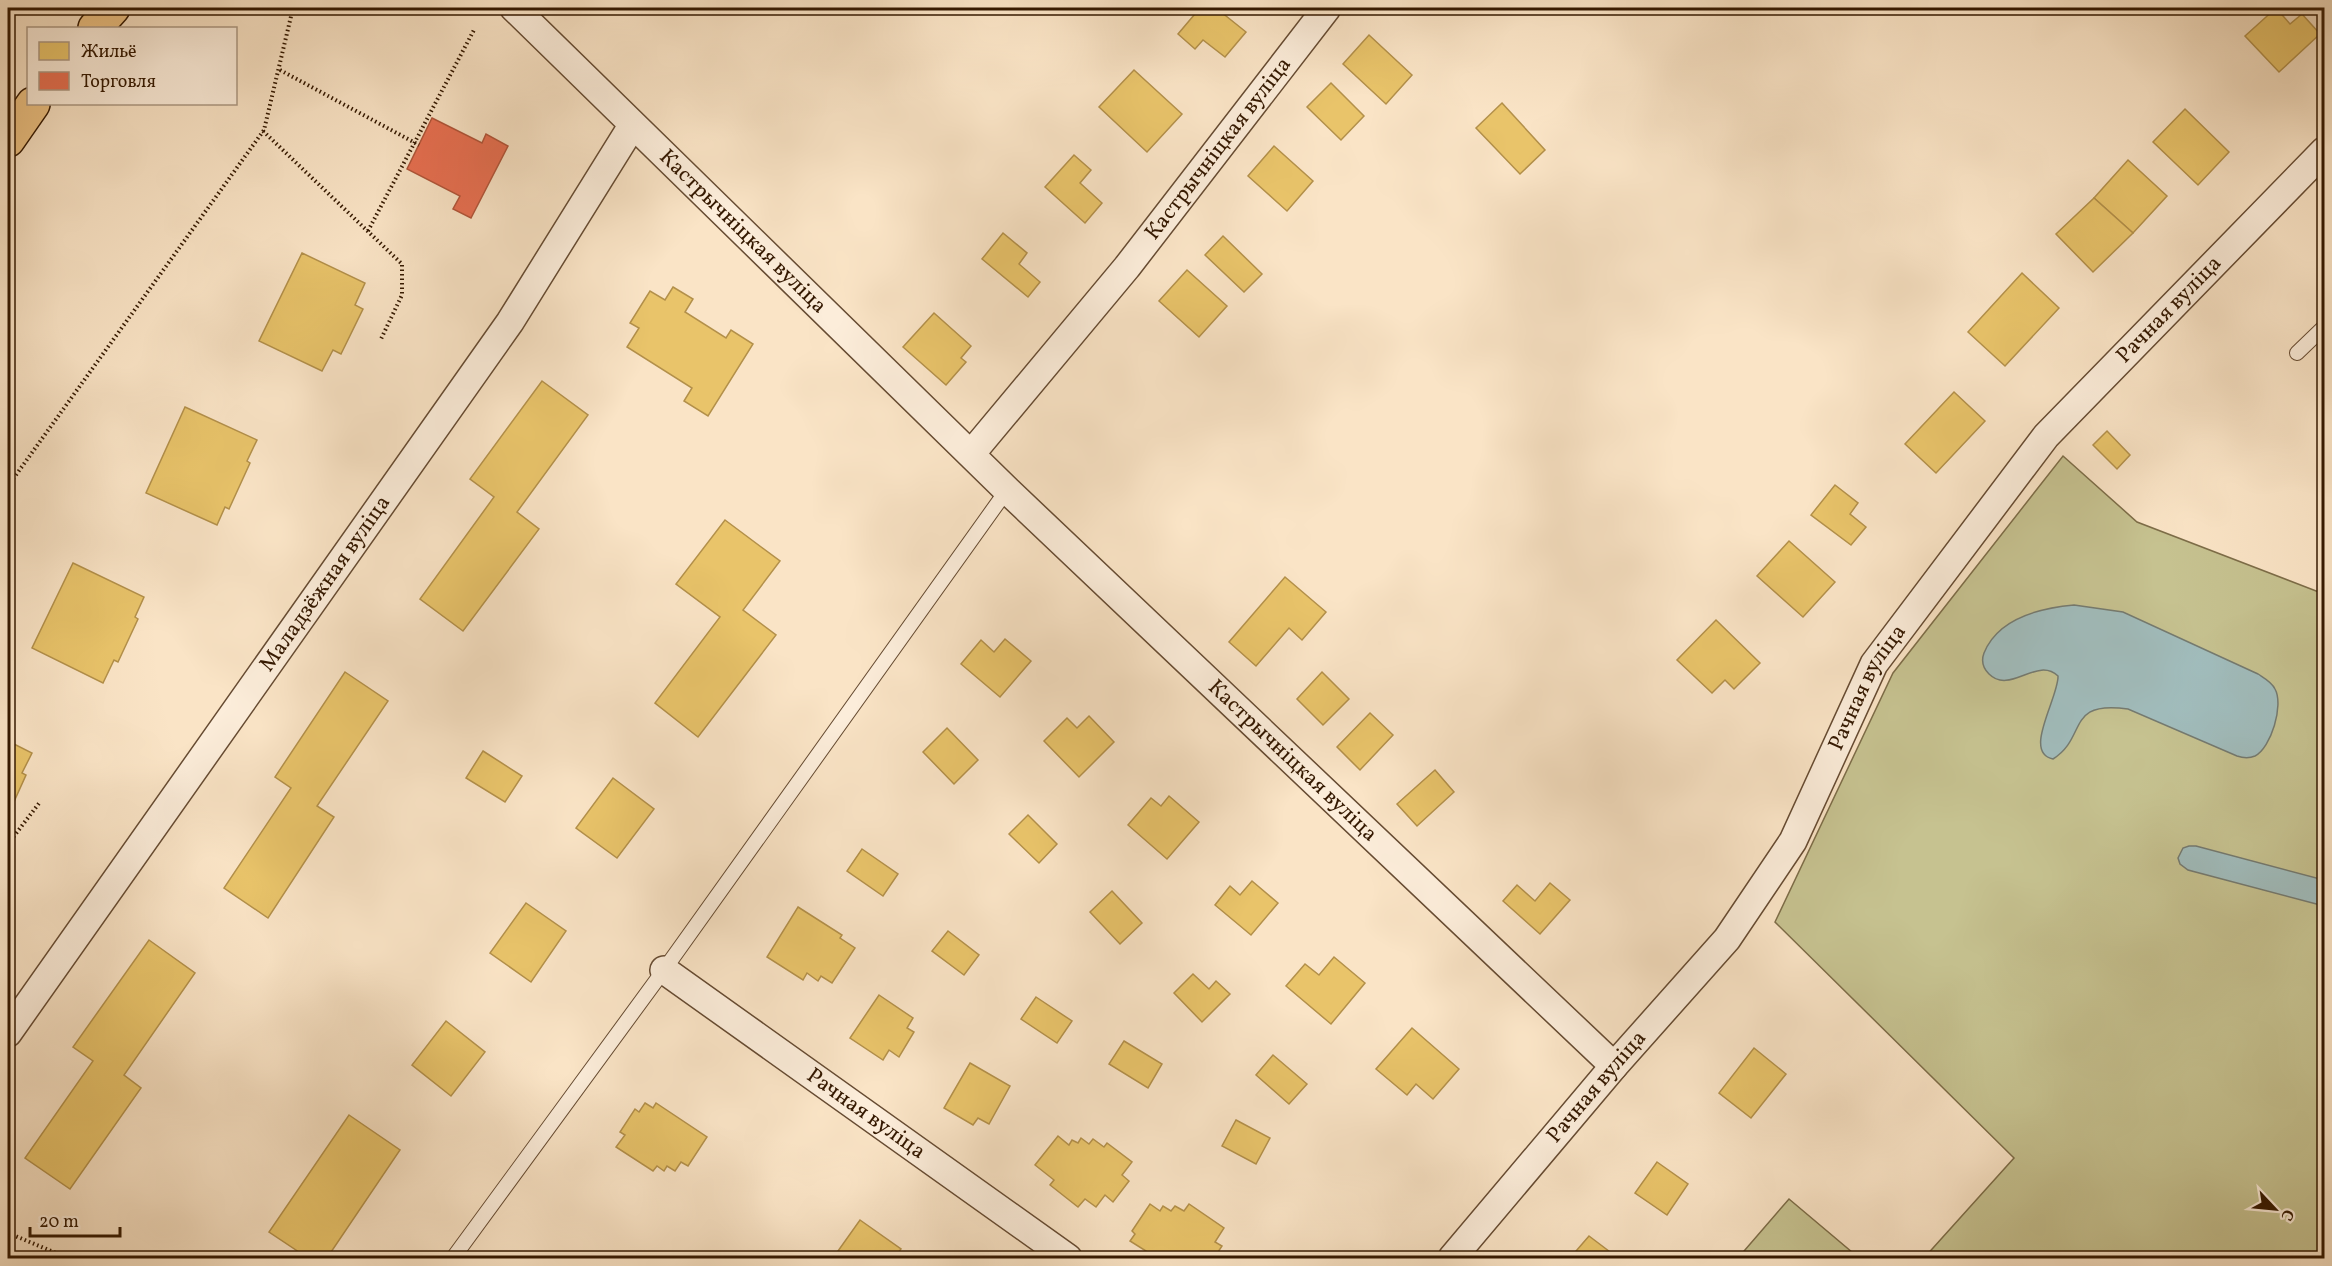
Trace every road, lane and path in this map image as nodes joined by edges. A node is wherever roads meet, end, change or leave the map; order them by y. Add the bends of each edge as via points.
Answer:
1 (113, 8) edge
2 (293, 8) edge
3 (514, 8) edge
4 (1327, 8) edge
5 (96, 27) edge
6 (475, 28) dead end
7 (279, 70) junction
8 (32, 105) edge
9 (633, 126) junction
10 (263, 131) junction
11 (8, 140) edge
12 (417, 144) junction
13 (2325, 151) edge
14 (368, 231) junction
15 (2325, 327) edge
16 (381, 339) dead end
17 (2297, 353) dead end
18 (971, 454) junction
19 (8, 486) edge
20 (1007, 490) junction
21 (40, 802) dead end
22 (8, 844) edge
23 (664, 970) junction
24 (8, 1032) edge
25 (1614, 1066) junction
26 (8, 1233) edge
27 (68, 1258) edge
28 (453, 1258) edge
29 (1068, 1258) edge
30 (1452, 1258) edge

1 - 5 main road
2 - 7 path
3 - 9 street, Кастрычніцкая вуліца
4 - 18 street, Кастрычніцкая вуліца via 1127,267
6 - 12 path
7 - 10 path
7 - 12 path
8 - 11 main road
9 - 18 street, Кастрычніцкая вуліца
9 - 24 street, Маладзёжная вуліца via 510,322
10 - 14 path
10 - 19 path
12 - 14 path
13 - 25 street, Рачная вуліца via 2046,436 1874,664 1793,842 1727,939
14 - 16 path via 402,264 402,295
15 - 17 lane
18 - 20 street, Кастрычніцкая вуліца
20 - 23 lane
20 - 25 street, Кастрычніцкая вуліца
21 - 22 path
23 - 28 lane
23 - 29 street, Рачная вуліца
25 - 30 street, Рачная вуліца
26 - 27 path

